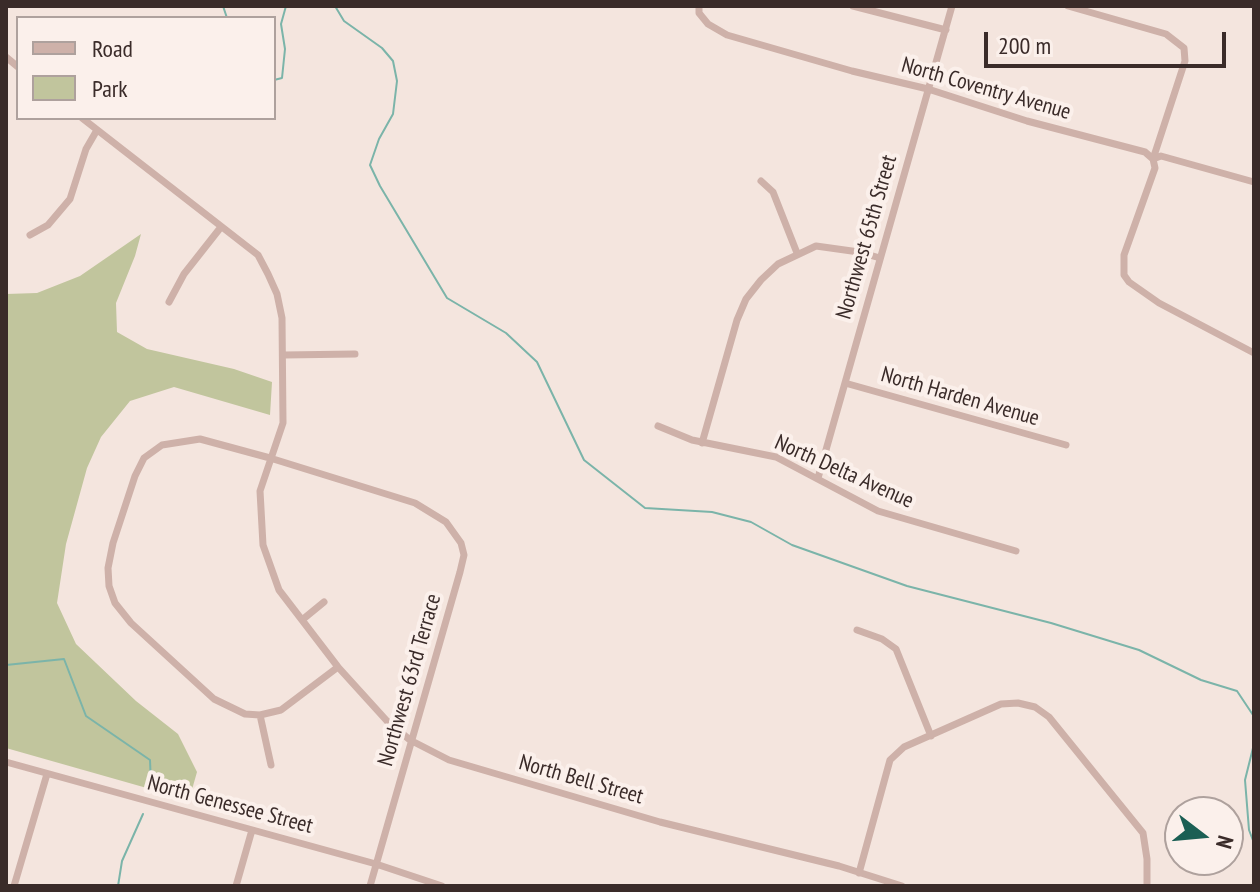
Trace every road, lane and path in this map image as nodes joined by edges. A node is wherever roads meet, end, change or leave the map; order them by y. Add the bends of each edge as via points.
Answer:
1 (699, 6) edge
2 (853, 6) edge
3 (952, 6) edge
4 (1068, 6) edge
5 (946, 30) junction
6 (928, 89) junction
7 (84, 120) edge
8 (97, 130) junction
9 (1153, 159) junction
10 (761, 181) dead end
11 (1254, 182) edge
12 (221, 227) junction
13 (30, 235) dead end
14 (797, 253) junction
15 (880, 258) junction
16 (169, 302) dead end
17 (1254, 353) edge
18 (355, 354) dead end
19 (284, 355) junction
20 (845, 383) junction
21 (658, 426) dead end
22 (702, 443) junction
23 (1066, 445) dead end
24 (270, 458) junction
25 (818, 478) junction
26 (1016, 551) dead end
27 (324, 602) dead end
28 (302, 620) junction
29 (857, 630) dead end
30 (338, 667) junction
31 (260, 715) junction
32 (931, 736) junction
33 (410, 740) junction
34 (6, 762) edge
35 (271, 765) dead end
36 (47, 774) junction
37 (252, 830) junction
38 (376, 864) junction
39 (859, 873) junction
40 (14, 886) edge
41 (236, 886) edge
42 (370, 886) edge
43 (442, 886) edge
44 (902, 886) edge
45 (1147, 886) edge

1 - 6 street, North Coventry Avenue via 708,24 727,35
2 - 5 street
3 - 5 street, Northwest 65th Street
4 - 9 street via 1166,34 1184,48 1185,61
5 - 6 street, Northwest 65th Street
6 - 9 street, North Coventry Avenue via 1145,152
6 - 15 street, Northwest 65th Street
7 - 8 street
8 - 12 street
8 - 13 street via 70,199 48,225
9 - 11 street, North Coventry Avenue via 1161,156
9 - 17 street via 1148,194 1124,255 1124,275 1159,303
10 - 14 street via 773,192
12 - 16 street
12 - 19 street, North Bell Street via 258,255 277,294
14 - 15 street via 816,246
14 - 22 street via 761,280 741,309
15 - 20 street, Northwest 65th Street
18 - 19 street
19 - 24 street, North Bell Street via 283,423
20 - 23 street, North Harden Avenue
20 - 25 street, Northwest 65th Street
21 - 22 street, North Delta Avenue
22 - 25 street, North Delta Avenue via 776,457
24 - 28 street, North Bell Street via 260,491 263,545 279,590
24 - 31 street, Northwest 63rd Terrace via 200,439 162,445 144,458 135,476 108,568 115,603 131,623 214,699
24 - 33 street, Northwest 63rd Terrace via 415,503 446,522 461,543 464,555
25 - 26 street, North Delta Avenue via 878,511
27 - 28 street
28 - 30 street, North Bell Street
29 - 32 street via 896,649
30 - 31 street via 281,710
30 - 33 street, North Bell Street
31 - 35 street
32 - 39 street via 904,747 890,760
32 - 45 street via 1001,704 1040,710 1143,833
33 - 38 street, Northwest 63rd Terrace
33 - 39 street, North Bell Street via 449,760
34 - 36 street, North Genessee Street
36 - 37 street, North Genessee Street
36 - 40 street
37 - 38 street, North Genessee Street
37 - 41 street
38 - 42 street, Northwest 63rd Terrace
38 - 43 street, North Genessee Street
39 - 44 street, North Bell Street

